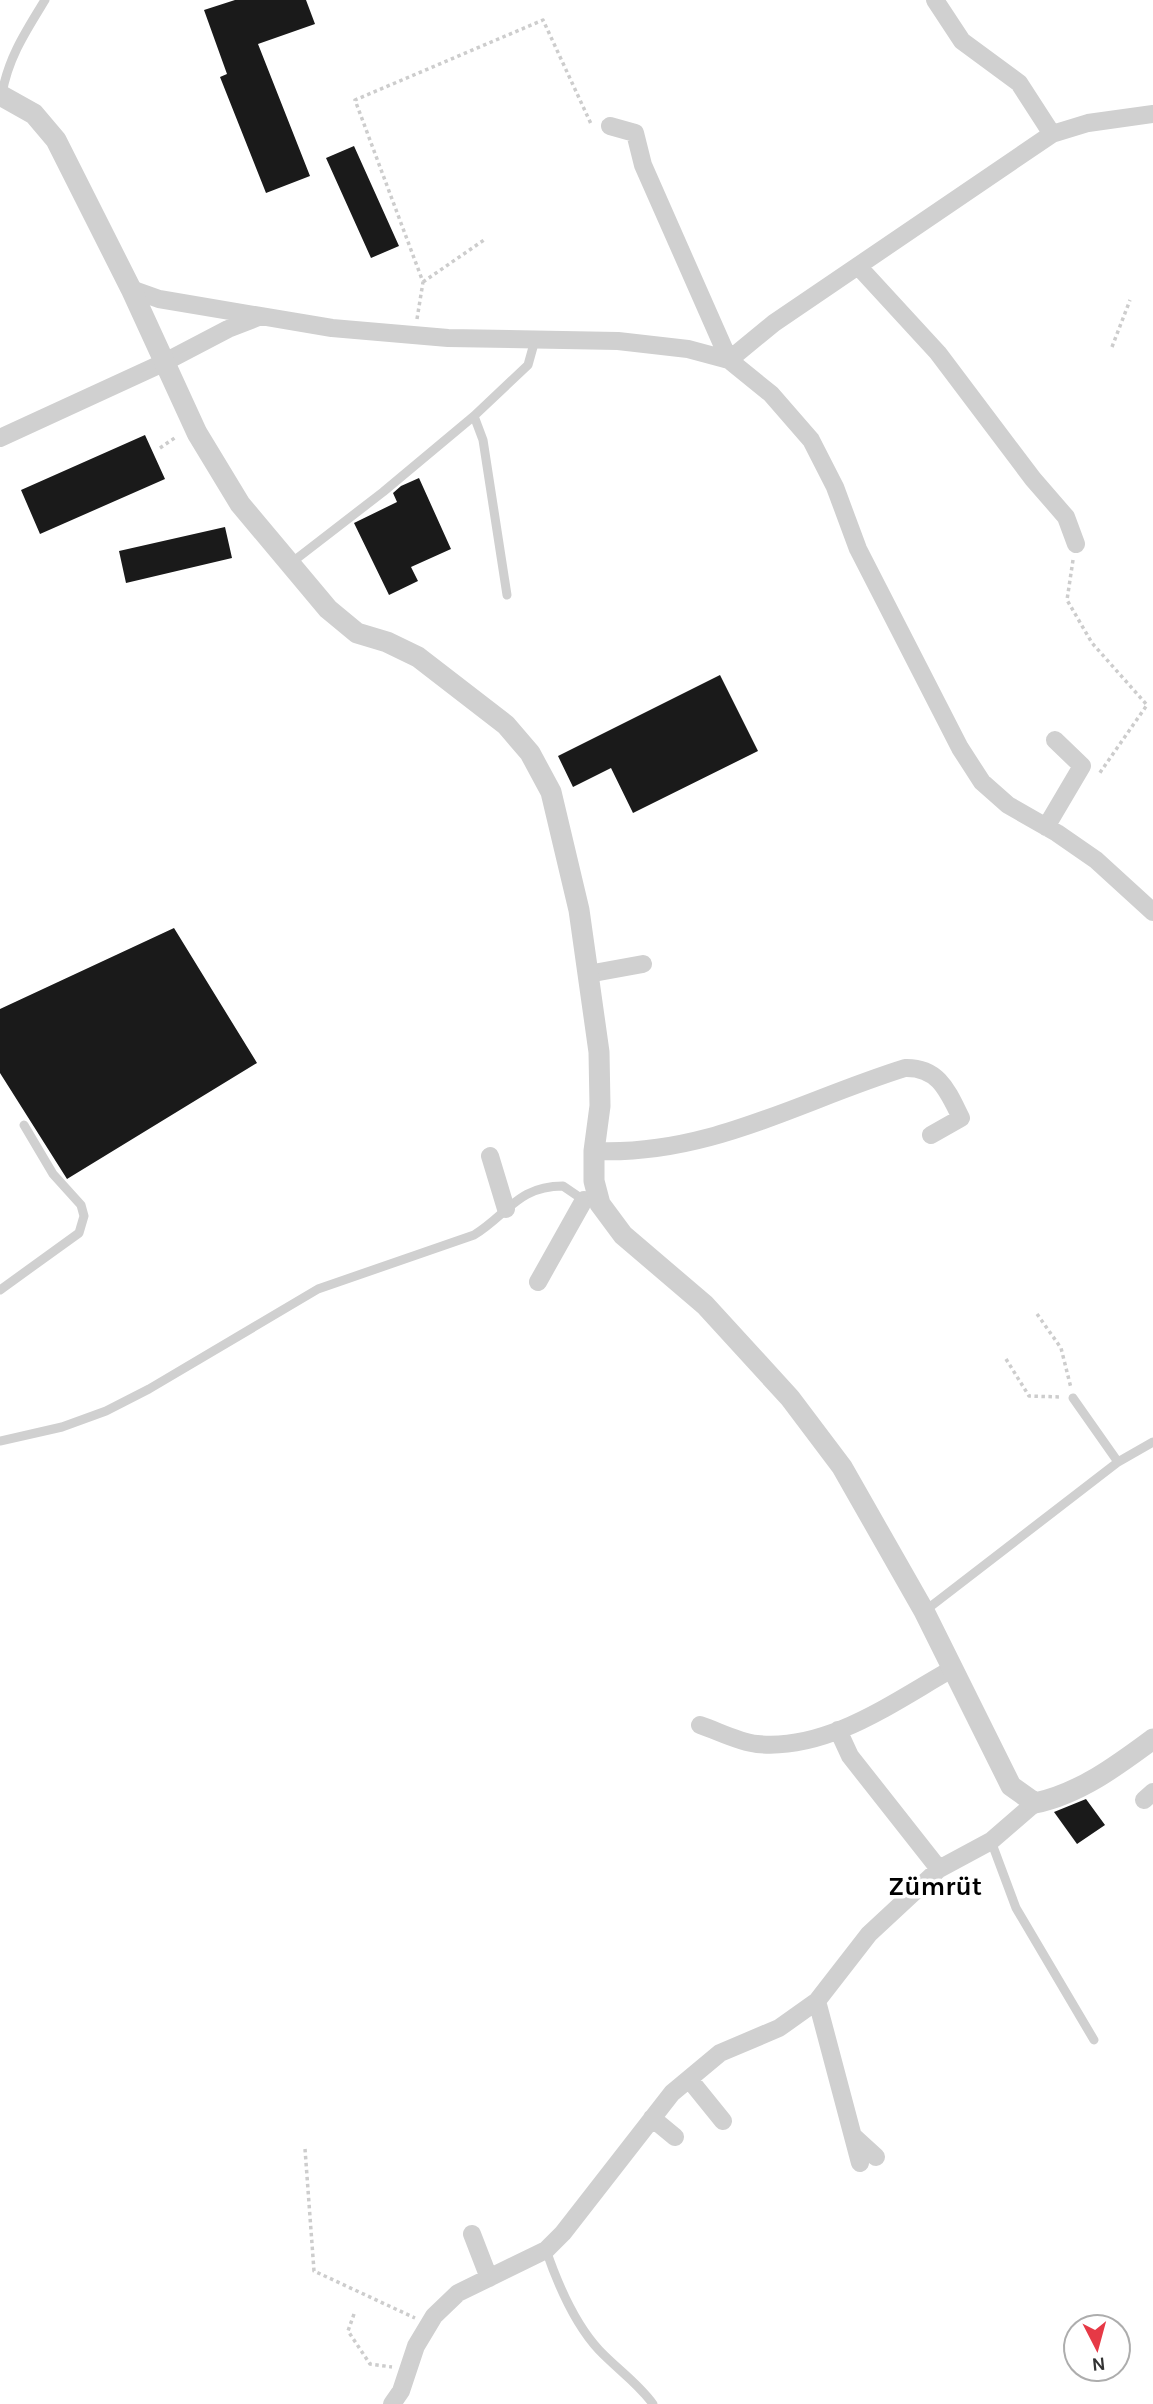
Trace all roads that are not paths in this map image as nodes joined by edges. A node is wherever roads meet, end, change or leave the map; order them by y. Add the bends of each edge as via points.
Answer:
1 (46, 0) edge
2 (935, 0) edge
3 (1, 96) edge
4 (1153, 114) edge
5 (610, 126) road end
6 (1052, 134) junction
7 (858, 266) junction
8 (131, 289) junction
9 (261, 316) junction
10 (536, 340) junction
11 (729, 360) junction
12 (163, 363) junction
13 (474, 416) junction
14 (0, 438) edge
15 (1076, 544) road end
16 (290, 564) junction
17 (507, 594) dead end
18 (1055, 740) dead end
19 (1046, 827) junction
20 (1153, 912) edge
21 (643, 964) dead end
22 (588, 974) junction
23 (24, 1125) dead end
24 (932, 1135) dead end
25 (594, 1151) junction
26 (491, 1156) dead end
27 (592, 1202) junction
28 (506, 1209) junction
29 (538, 1282) dead end
30 (0, 1290) edge
31 (1073, 1398) road end
32 (0, 1441) edge
33 (1153, 1442) edge
34 (1118, 1462) junction
35 (924, 1611) junction
36 (952, 1669) junction
37 (700, 1725) dead end
38 (838, 1730) junction
39 (1153, 1740) edge
40 (1035, 1803) junction
41 (990, 1841) junction
42 (939, 1870) junction
43 (817, 2001) junction
44 (1094, 2040) dead end
45 (689, 2079) junction
46 (652, 2118) junction
47 (723, 2121) dead end
48 (675, 2137) dead end
49 (868, 2160) dead end
50 (472, 2234) dead end
51 (546, 2250) junction
52 (489, 2278) junction
53 (392, 2404) edge
54 (653, 2404) edge

1 - 3 lane via 15,51
2 - 6 street via 962,40 1019,83
3 - 8 street via 34,114 56,140
4 - 6 street via 1088,123
5 - 11 street via 635,133 643,165
6 - 7 street
7 - 11 street
7 - 15 street via 937,352 1066,517
8 - 9 street via 159,299
8 - 12 street
9 - 10 street via 332,328
9 - 12 street
10 - 11 street via 618,341 688,349
10 - 13 lane via 528,365
11 - 19 street via 771,394 810,440 835,487 858,549 982,782 1008,805
12 - 14 street
12 - 16 street via 197,433 240,504
13 - 16 lane
13 - 17 lane via 483,440
16 - 22 street via 328,609 357,633 418,657 506,725 530,753 551,792 579,910
18 - 19 street via 1082,766
19 - 20 street via 1096,860
21 - 22 street
22 - 25 street via 599,1052 600,1106
23 - 30 lane via 53,1174 81,1205 83,1222 79,1233
24 - 25 street via 961,1118 936,1076 905,1068 765,1121 691,1143
25 - 27 street
26 - 28 street
27 - 28 lane via 564,1185 550,1186 525,1194
27 - 29 street
27 - 35 street via 623,1235 705,1305 790,1398 842,1467
28 - 32 lane via 459,1242 317,1289 128,1401 62,1427
31 - 34 lane
33 - 34 lane
34 - 35 lane
35 - 36 street
36 - 38 street
36 - 40 street via 1011,1786
37 - 38 street via 753,1744 779,1745
38 - 42 street via 850,1756
39 - 40 street via 1094,1780
40 - 41 street
41 - 42 street
41 - 44 lane via 1016,1908
42 - 43 street via 869,1934
43 - 45 street via 779,2028 720,2053
43 - 49 street via 853,2136
45 - 46 street
45 - 47 street
46 - 48 street
46 - 51 street
50 - 52 street
51 - 52 street
51 - 54 lane via 559,2284 598,2350
52 - 53 street via 458,2292 434,2316

